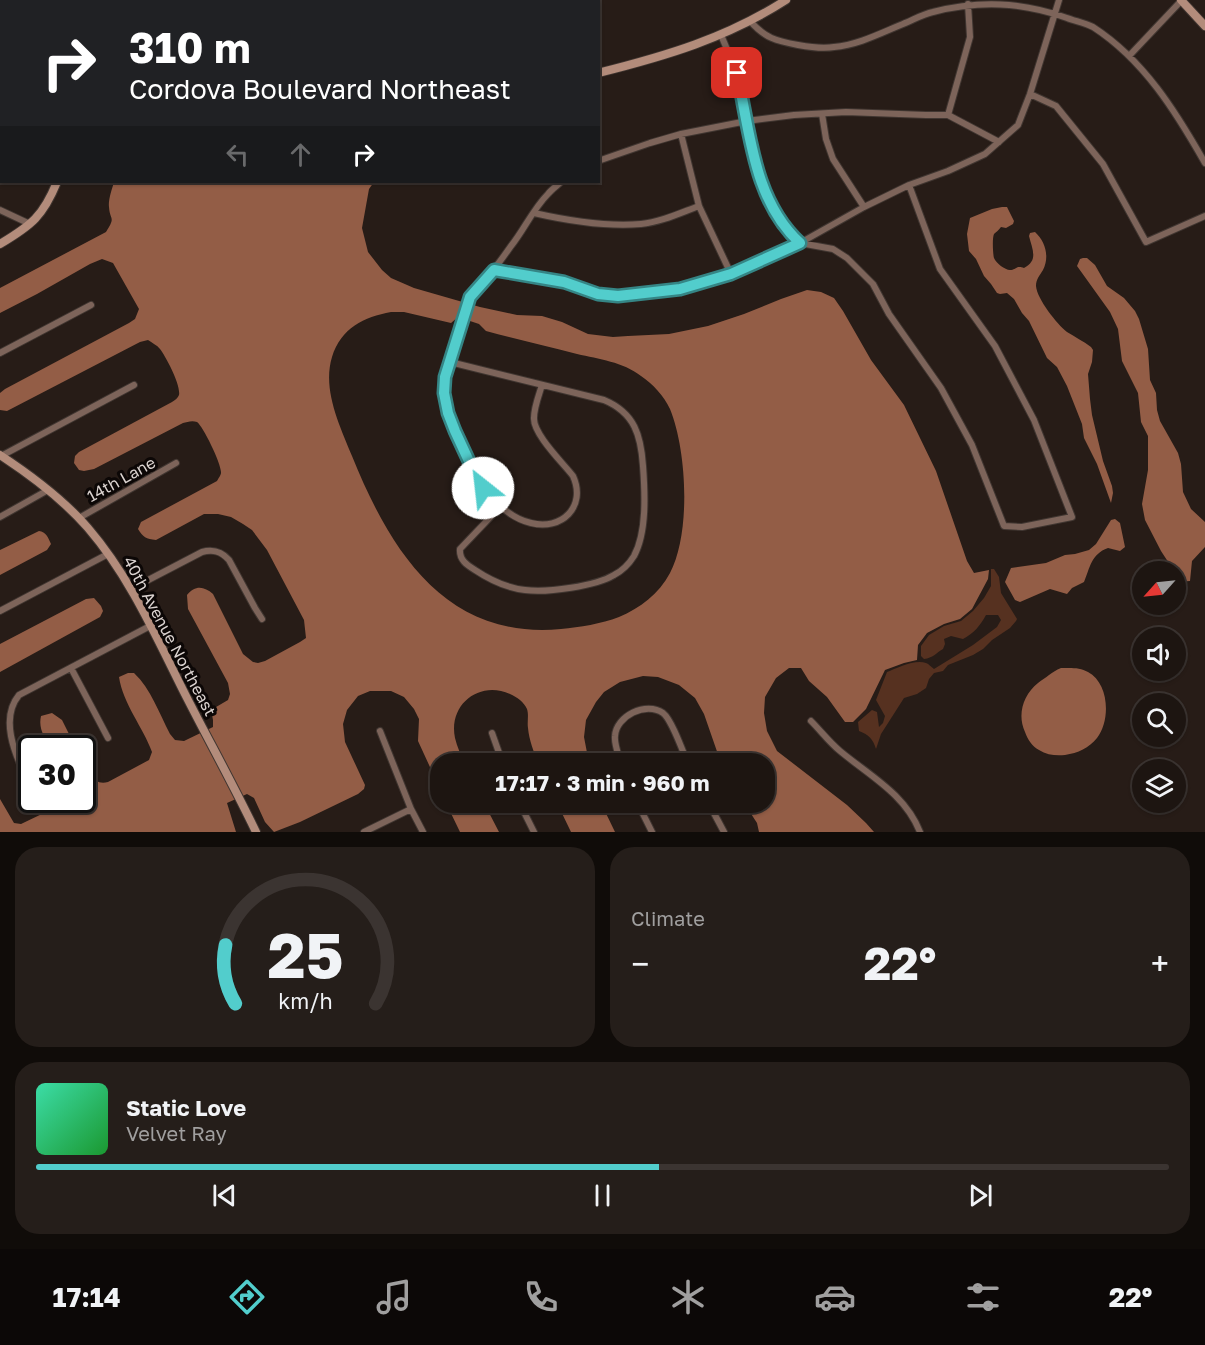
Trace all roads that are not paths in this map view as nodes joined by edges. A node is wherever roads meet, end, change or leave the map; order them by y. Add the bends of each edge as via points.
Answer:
1 (786, 0) edge
2 (1059, 0) edge
3 (1182, 0) edge
4 (968, 4) junction
5 (1054, 13) junction
6 (750, 21) junction
7 (1205, 26) edge
8 (721, 35) junction
9 (1129, 56) junction
10 (600, 72) edge
11 (1030, 94) junction
12 (822, 114) junction
13 (948, 115) junction
14 (747, 121) junction
15 (681, 134) junction
16 (999, 142) junction
17 (600, 160) edge
18 (1205, 163) edge
19 (57, 183) edge
20 (560, 183) edge
21 (909, 185) junction
22 (699, 206) junction
23 (864, 207) junction
24 (0, 210) edge
25 (534, 213) junction
26 (1205, 216) edge
27 (30, 224) junction
28 (800, 243) junction
29 (0, 244) edge
30 (494, 270) junction
31 (731, 274) junction
32 (91, 305) dead end
33 (0, 353) edge
34 (450, 362) junction
35 (134, 385) dead end
36 (542, 385) junction
37 (0, 456) edge
38 (176, 463) dead end
39 (48, 490) junction
40 (501, 506) junction
41 (0, 517) edge
42 (79, 518) junction
43 (108, 554) junction
44 (131, 589) junction
45 (0, 611) edge
46 (262, 619) dead end
47 (150, 626) junction
48 (71, 668) junction
49 (812, 721) dead end
50 (380, 731) dead end
51 (492, 733) dead end
52 (108, 738) dead end
53 (499, 753) edge
54 (619, 753) edge
55 (683, 753) edge
56 (18, 761) edge
57 (411, 809) junction
58 (524, 813) edge
59 (642, 813) edge
60 (714, 813) edge
61 (256, 832) edge
62 (364, 832) edge
63 (423, 832) edge
64 (534, 832) edge
65 (652, 832) edge
66 (724, 832) edge
67 (920, 832) edge

1 - 6 street
2 - 5 street
3 - 7 street
3 - 9 street
4 - 5 street via 1000,2
4 - 6 street via 931,12 867,39 834,47 782,42 760,33
4 - 13 street via 970,37
5 - 9 street via 1091,26
5 - 11 street
6 - 8 street
8 - 10 street
8 - 14 street via 737,73
9 - 18 street via 1160,90
11 - 16 street via 1017,125
11 - 26 street via 1056,106 1103,164 1146,242
12 - 13 street
12 - 14 street
12 - 23 street via 833,159
13 - 16 street
14 - 15 street
14 - 28 street via 762,184 775,210
15 - 17 street
15 - 22 street
16 - 21 street via 985,154
19 - 27 street via 47,204
20 - 25 street
21 - 23 street
21 - 28 street via 940,269 995,346 1034,420 1072,517 1022,527 1004,525 972,445 941,388 889,314 873,284 833,249
22 - 25 street via 642,224 568,221
22 - 31 street
23 - 28 street
24 - 27 street
25 - 30 street
27 - 29 street
28 - 31 street
30 - 31 street via 618,296 680,289
30 - 34 street via 470,297
32 - 33 street
34 - 36 street
34 - 40 street via 444,393 448,413 478,480
35 - 37 street
36 - 40 street via 535,427 573,476 577,500 565,518 540,525 523,521
36 - 40 street via 604,400 631,419 638,436 645,497 637,548 622,570 605,580 539,591 505,585 469,566 459,553
37 - 39 street, 40th Avenue Northeast
38 - 42 street, 14th Lane
39 - 41 street
39 - 42 street, 40th Avenue Northeast
42 - 43 street, 40th Avenue Northeast
43 - 44 street, 40th Avenue Northeast
43 - 45 street
44 - 46 street via 202,552 214,550 225,555
44 - 47 street, 40th Avenue Northeast
47 - 48 street
47 - 61 street, 40th Avenue Northeast
48 - 52 street
48 - 56 street via 19,695 4,711 3,732
49 - 67 street via 840,751 898,796
50 - 57 street
51 - 53 street
54 - 55 street via 615,736 618,725 633,711 649,709 662,713 670,722
57 - 62 street
57 - 63 street
58 - 64 street
59 - 65 street
60 - 66 street

